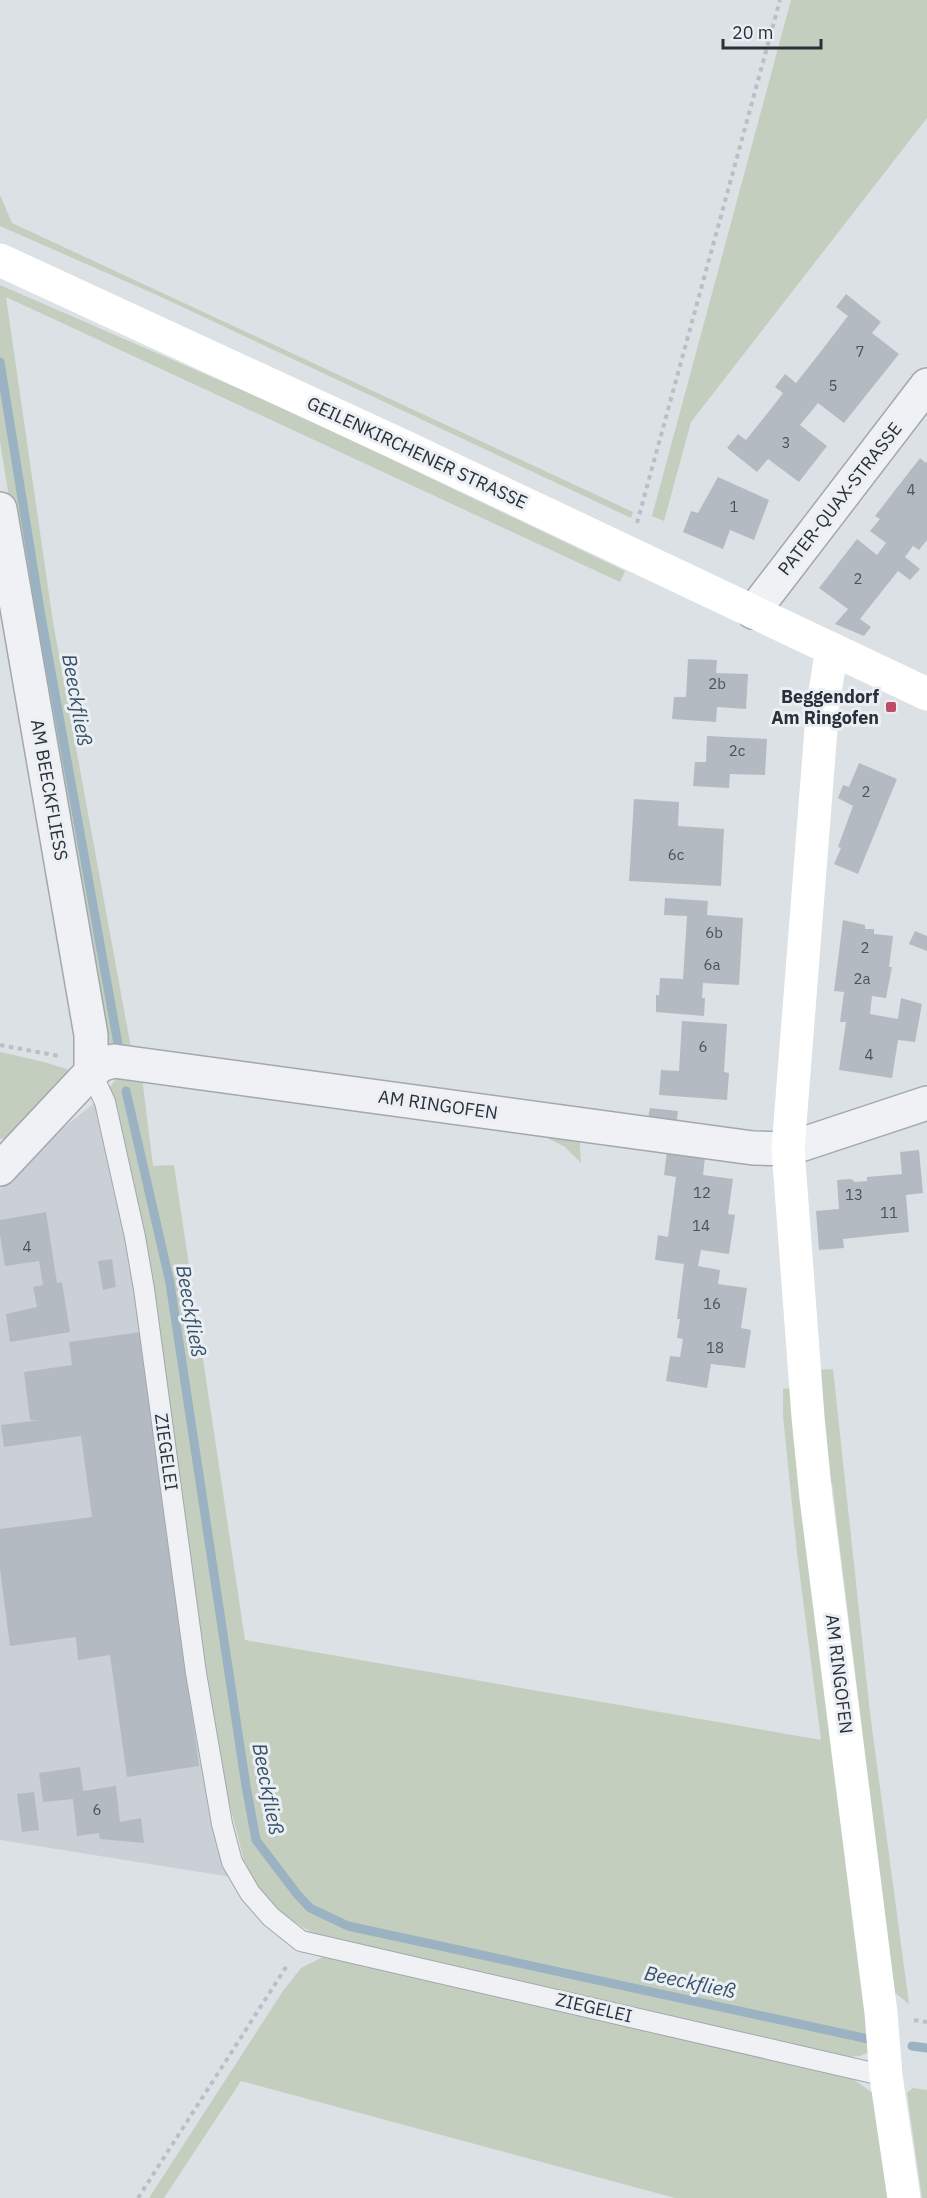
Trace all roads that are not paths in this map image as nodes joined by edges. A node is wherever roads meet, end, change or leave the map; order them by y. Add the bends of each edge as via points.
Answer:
1 (0, 260) edge
2 (927, 386) edge
3 (0, 509) edge
4 (3, 542) edge
5 (753, 612) junction
6 (832, 650) junction
7 (927, 694) edge
8 (91, 1072) junction
9 (927, 1103) edge
10 (788, 1149) junction
11 (0, 1169) edge
12 (886, 2076) junction
13 (904, 2198) edge

1 - 5 street, GEILENKIRCHENER STRASSE
2 - 5 street, PATER-QUAX-STRASSE
3 - 4 street, AM BEECKFLIESS
4 - 8 street, AM BEECKFLIESS via 91,1035
5 - 6 street, GEILENKIRCHENER STRASSE
6 - 7 street, GEILENKIRCHENER STRASSE
6 - 10 street, AM RINGOFEN via 823,704
8 - 10 street, AM RINGOFEN via 114,1061 753,1148
8 - 11 street
8 - 12 lane, ZIEGELEI via 105,1102 135,1237 196,1673 222,1824 232,1862 250,1893 271,1917 301,1941
9 - 10 street, AM RINGOFEN
10 - 12 street, AM RINGOFEN via 816,1498
12 - 13 street, AM RINGOFEN

